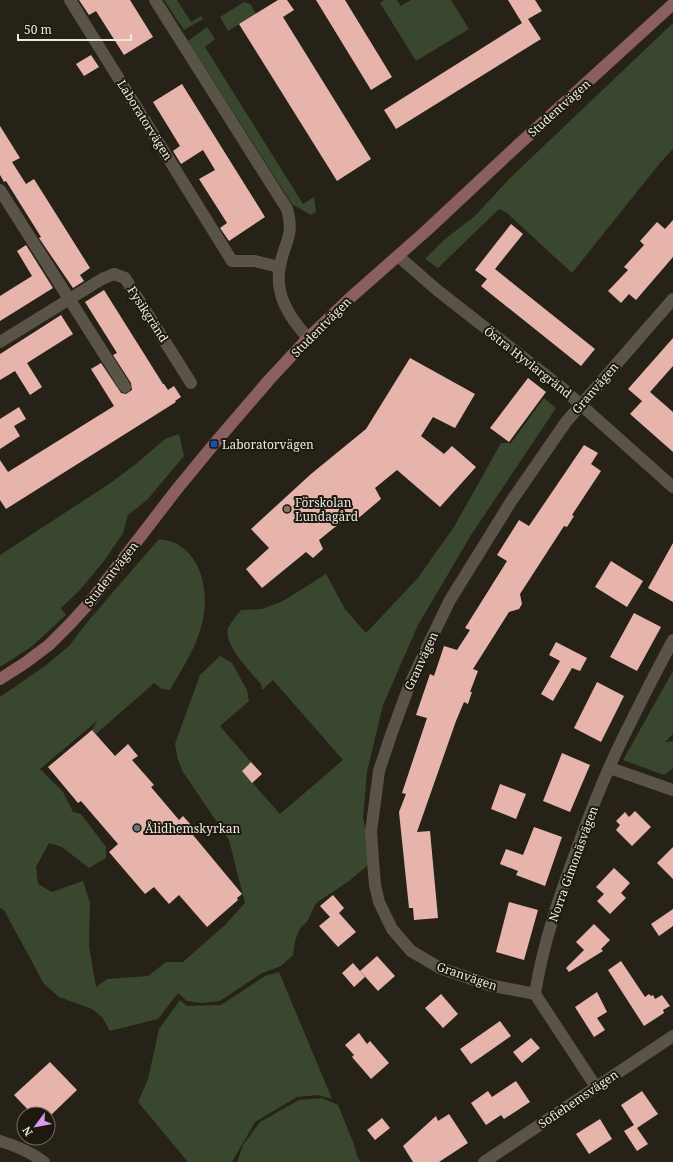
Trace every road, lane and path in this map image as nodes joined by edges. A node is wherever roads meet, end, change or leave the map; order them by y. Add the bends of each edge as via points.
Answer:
1 (70, 0) edge
2 (155, 0) edge
3 (673, 4) edge
4 (0, 190) edge
5 (398, 256) junction
6 (279, 267) junction
7 (70, 299) junction
8 (673, 299) edge
9 (308, 338) junction
10 (0, 342) edge
11 (191, 383) dead end
12 (125, 387) dead end
13 (581, 404) junction
14 (673, 487) edge
15 (673, 640) edge
16 (0, 679) edge
17 (610, 768) junction
18 (673, 790) edge
19 (535, 994) junction
20 (673, 1036) edge
21 (596, 1087) junction
22 (0, 1141) edge
23 (44, 1162) edge
24 (484, 1162) edge

1 - 6 street, Laboratorvägen via 232,261 256,261
2 - 6 street via 287,209 290,231
3 - 5 street, Studentvägen
4 - 7 street
5 - 9 street, Studentvägen
5 - 13 street, Östra Hyvlargränd
6 - 9 street via 279,284 286,311
7 - 10 street, Fysikgränd
7 - 11 street, Fysikgränd via 114,274 125,278
7 - 12 street
8 - 13 street, Granvägen
9 - 16 street, Studentvägen via 214,444 90,602 49,645
13 - 14 street, Östra Hyvlargränd
13 - 19 street, Granvägen via 512,500 450,600 430,640 409,686 379,771 371,832 375,885 379,902 392,929 411,951 456,975 494,987
15 - 17 street, Norra Gimonäsvägen
17 - 18 street
17 - 19 street, Norra Gimonäsvägen via 560,893
19 - 21 street
20 - 21 street, Sofiehemsvägen
21 - 24 street, Sofiehemsvägen
22 - 23 street via 35,1155

